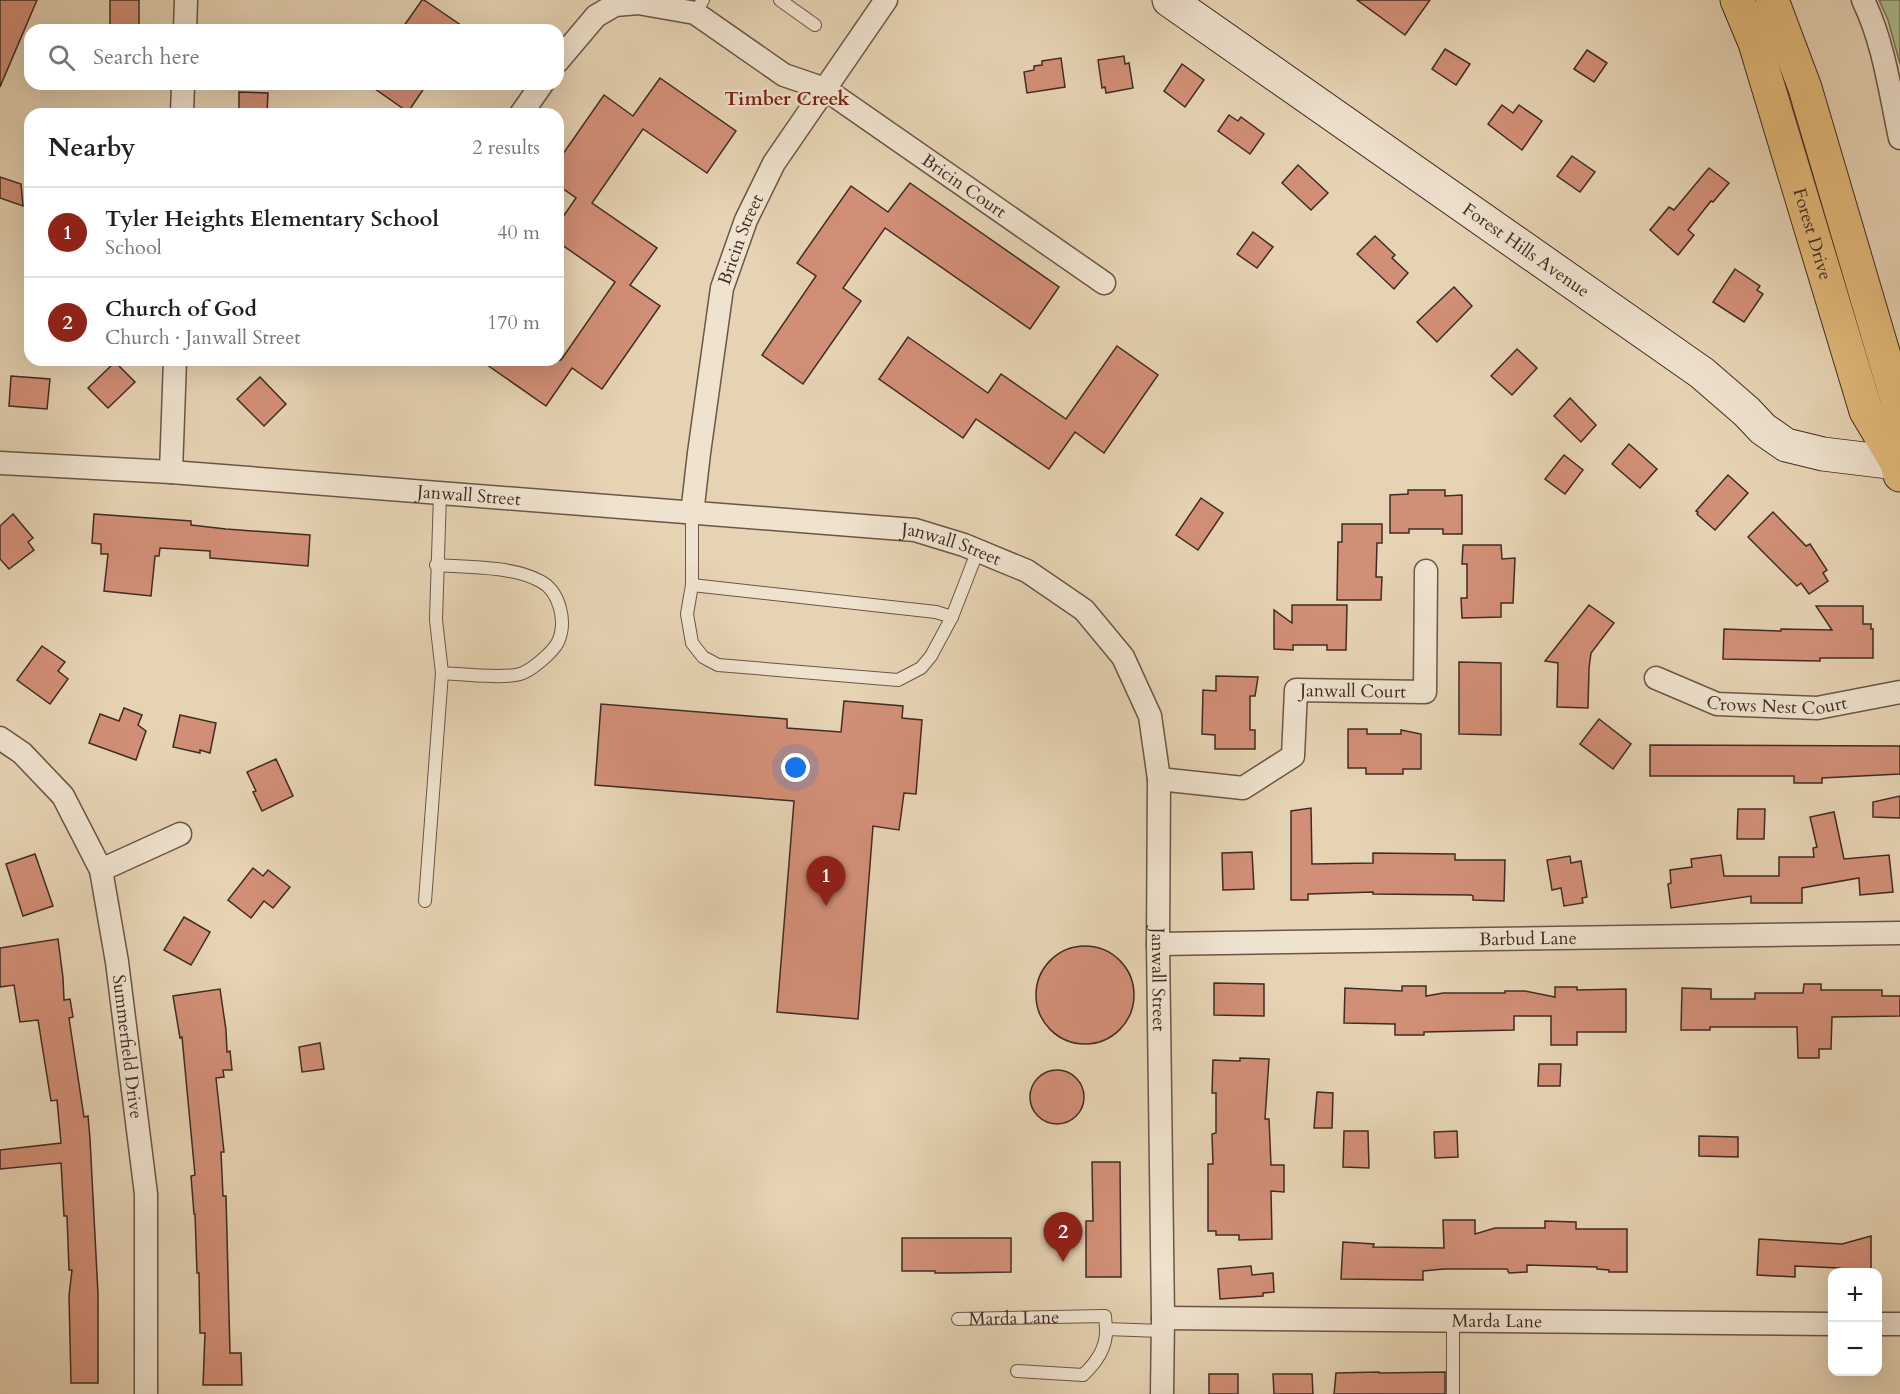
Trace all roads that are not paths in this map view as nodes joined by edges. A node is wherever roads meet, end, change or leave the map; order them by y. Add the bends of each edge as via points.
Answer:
1 (186, 0) edge
2 (780, 0) edge
3 (886, 0) edge
4 (1168, 0) edge
5 (1737, 0) edge
6 (1772, 0) edge
7 (1863, 0) edge
8 (699, 6) edge
9 (185, 24) edge
10 (815, 25) dead end
11 (564, 54) edge
12 (825, 88) junction
13 (183, 90) edge
14 (538, 90) edge
15 (182, 108) edge
16 (525, 108) edge
17 (1900, 138) edge
18 (1104, 284) dead end
19 (175, 366) edge
20 (0, 463) edge
21 (1898, 469) edge
22 (171, 472) junction
23 (440, 494) junction
24 (692, 514) junction
25 (978, 550) junction
26 (436, 565) junction
27 (1426, 571) dead end
28 (692, 585) junction
29 (952, 617) junction
30 (442, 673) junction
31 (1656, 678) dead end
32 (1900, 692) edge
33 (0, 738) edge
34 (1159, 779) junction
35 (180, 834) dead end
36 (101, 870) junction
37 (425, 901) dead end
38 (1900, 933) edge
39 (1158, 944) junction
40 (958, 1319) dead end
41 (1453, 1321) junction
42 (1828, 1324) edge
43 (1882, 1324) edge
44 (1900, 1324) edge
45 (1163, 1325) junction
46 (1106, 1329) junction
47 (1017, 1371) dead end
48 (146, 1394) edge
49 (1162, 1394) edge
50 (1453, 1394) edge

1 - 9 street
2 - 10 lane
3 - 12 street, Bricin Street
4 - 21 street, Forest Hills Avenue via 1701,373 1786,445
5 - 21 main road, Forest Drive via 1755,43 1866,411
6 - 21 main road, Forest Drive via 1805,88 1898,403
7 - 17 street via 1884,64
8 - 11 street via 615,5 596,16
8 - 12 street, Bricin Court via 784,75
12 - 18 street, Bricin Court
12 - 24 street, Bricin Street via 774,163 746,220 722,288
13 - 15 street
14 - 16 street
19 - 22 street
20 - 22 street, Janwall Street
22 - 23 street, Janwall Street
23 - 24 street, Janwall Street
23 - 26 lane
24 - 25 street, Janwall Street via 915,530
24 - 28 lane
25 - 29 lane
25 - 34 street, Janwall Street via 1027,571 1084,610 1123,657 1150,716
26 - 30 lane via 436,620
26 - 30 lane via 493,568 541,581 552,591 562,619 558,642 540,662 521,674
27 - 34 street, Janwall Court via 1425,692 1296,690 1293,756 1243,788
28 - 29 lane via 936,612
28 - 29 lane via 687,614 692,643 703,657 718,665 898,680 921,669
30 - 37 lane
31 - 32 street, Crows Nest Court via 1717,704 1817,708
33 - 36 street, Summerfield Drive via 22,753 63,796
34 - 39 street, Janwall Street
35 - 36 street
36 - 48 street, Summerfield Drive via 117,962 146,1194
38 - 39 street, Barbud Lane
39 - 45 street, Janwall Street
40 - 46 lane, Marda Lane via 1105,1316
41 - 42 street, Marda Lane
41 - 45 street, Marda Lane
41 - 50 lane
43 - 44 street
45 - 46 lane, Marda Lane
45 - 49 street, Janwall Street
46 - 47 lane via 1106,1340 1096,1364 1083,1375

